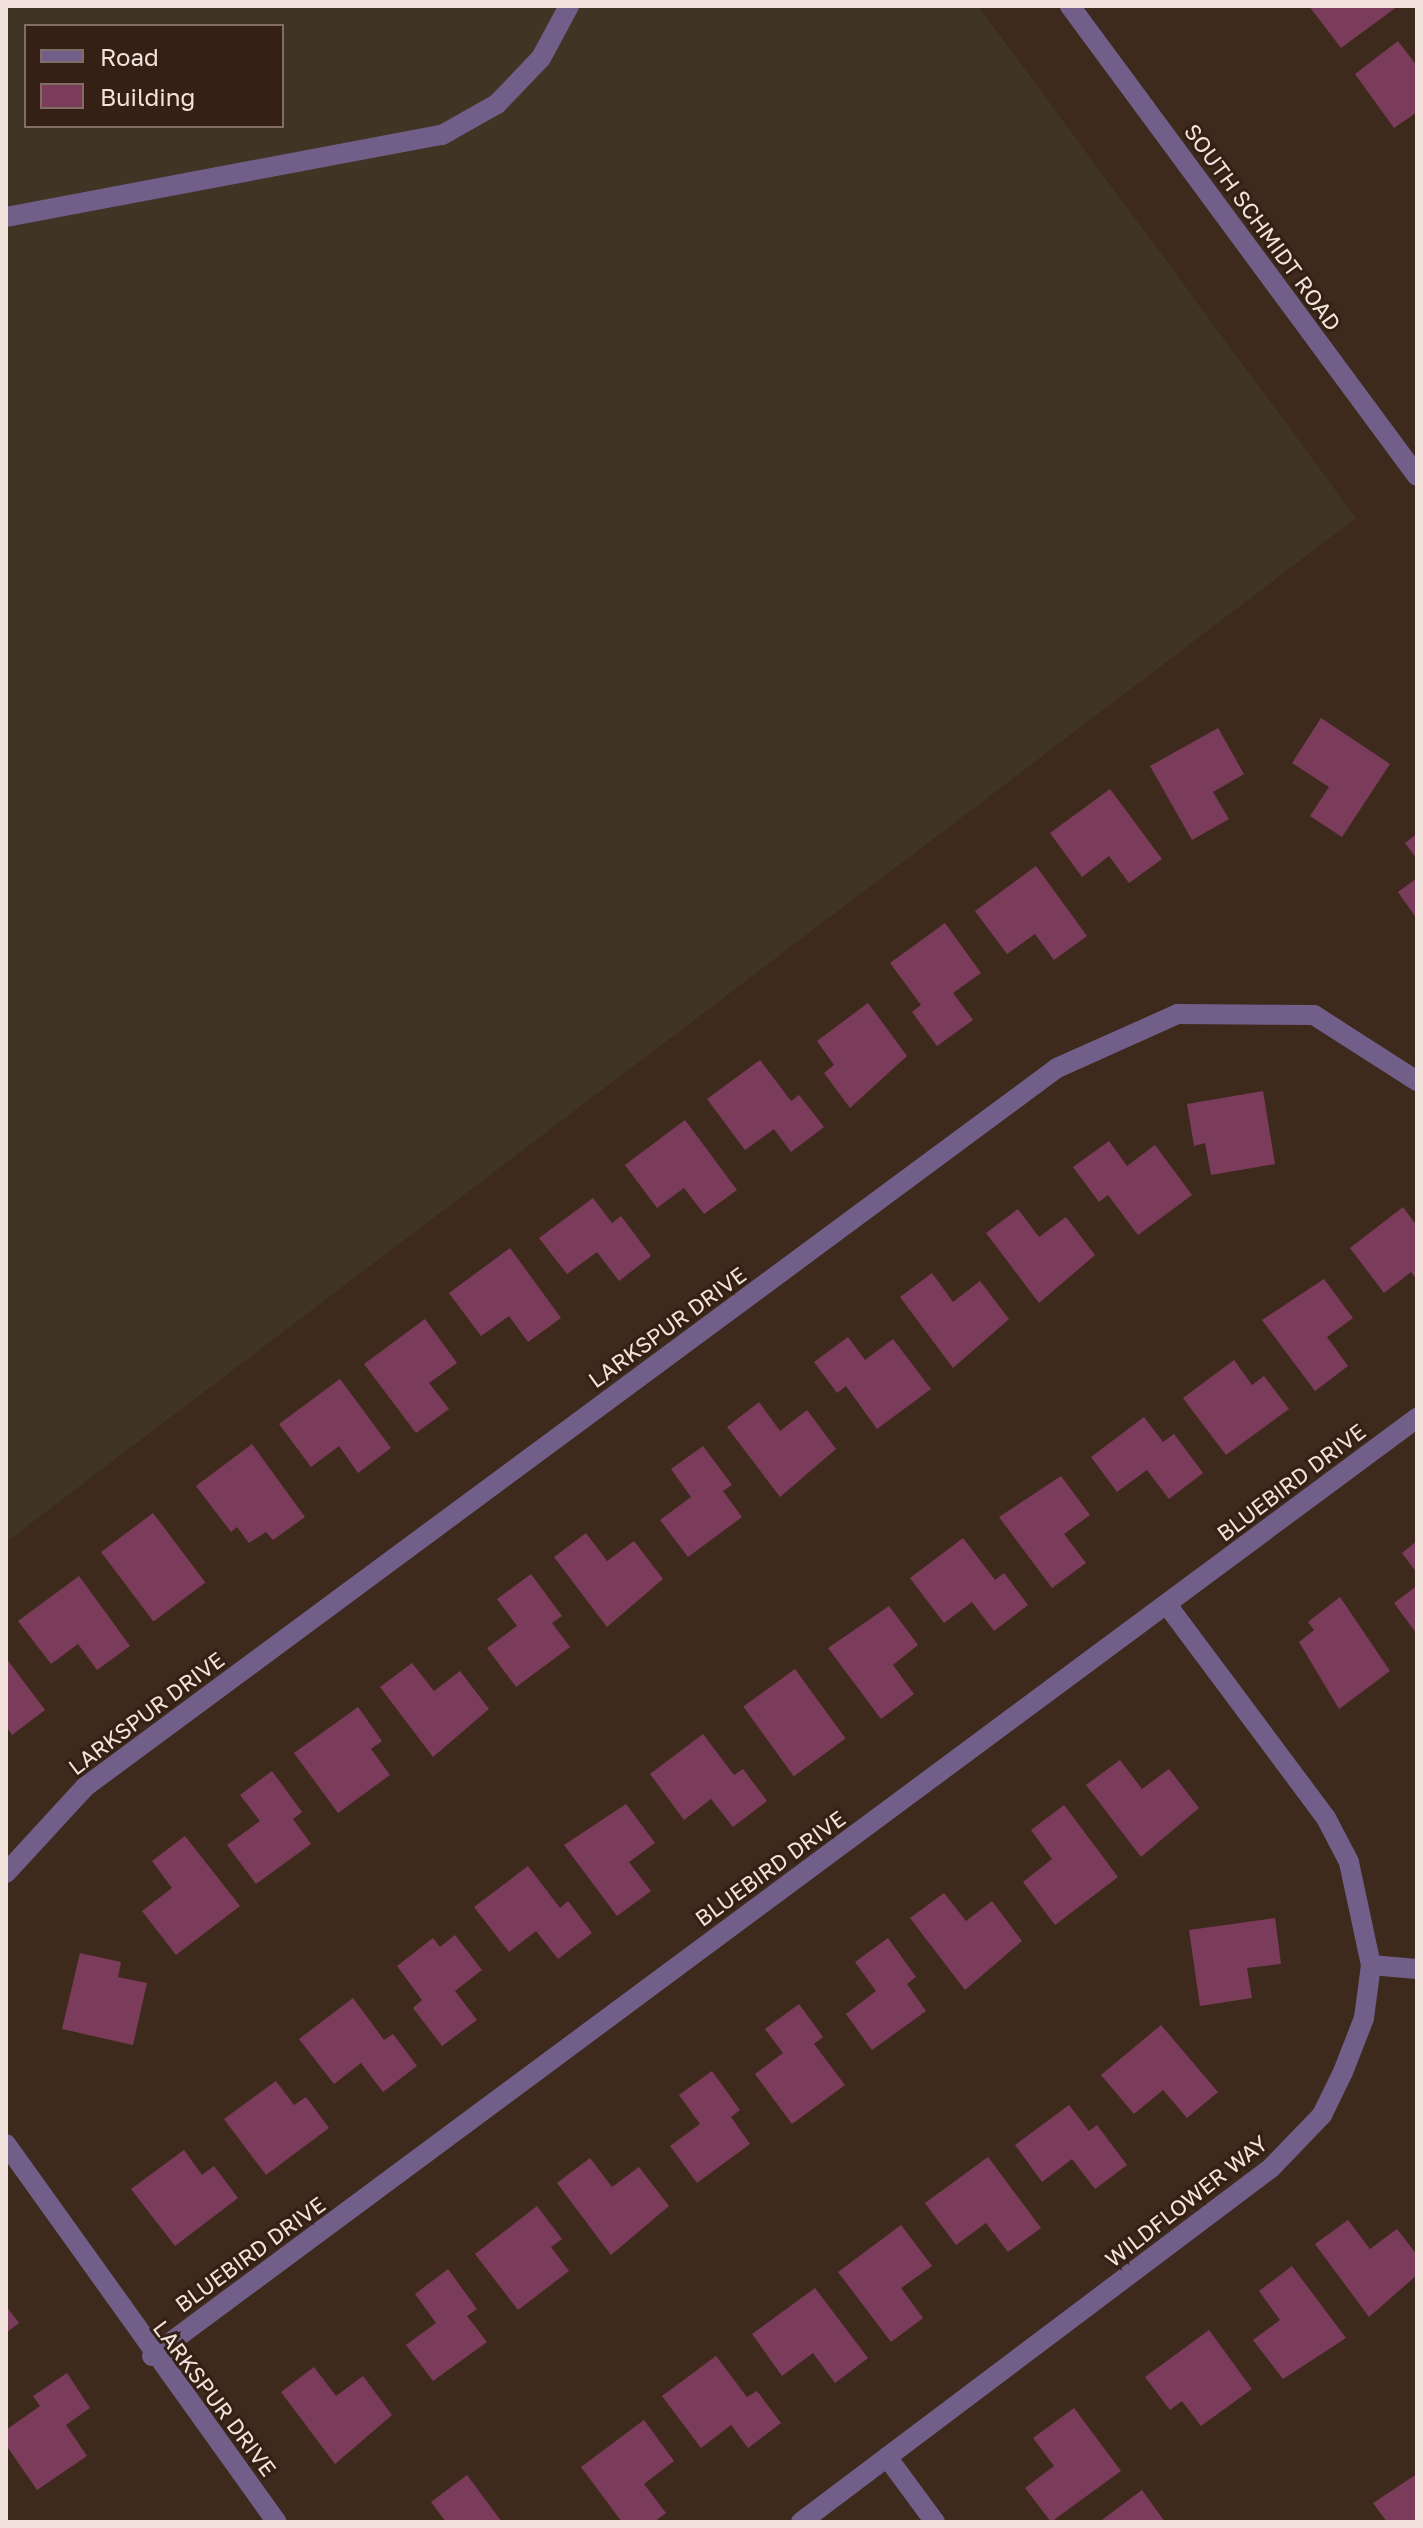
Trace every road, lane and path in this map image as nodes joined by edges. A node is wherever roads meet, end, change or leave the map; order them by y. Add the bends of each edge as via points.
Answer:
1 (569, 6) edge
2 (1070, 6) edge
3 (6, 217) edge
4 (1417, 476) edge
5 (1417, 1081) edge
6 (1417, 1418) edge
7 (1167, 1605) junction
8 (6, 1873) edge
9 (1371, 1965) junction
10 (1417, 1969) edge
11 (6, 2144) edge
12 (152, 2356) junction
13 (887, 2457) junction
14 (277, 2522) edge
15 (801, 2522) edge
16 (935, 2522) edge

1 - 3 street via 541,58 497,104 442,135
2 - 4 street, SOUTH SCHMIDT ROAD
5 - 8 street, LARKSPUR DRIVE via 1314,1015 1178,1014 1057,1068 85,1787
6 - 7 street, BLUEBIRD DRIVE
7 - 9 street, WILDFLOWER WAY via 1326,1818 1349,1862
7 - 12 street, BLUEBIRD DRIVE
9 - 10 street
9 - 13 street, WILDFLOWER WAY via 1364,2018 1343,2072 1322,2115 1295,2145
11 - 12 street, LARKSPUR DRIVE
12 - 14 street, LARKSPUR DRIVE
13 - 15 street, WILDFLOWER WAY
13 - 16 street

